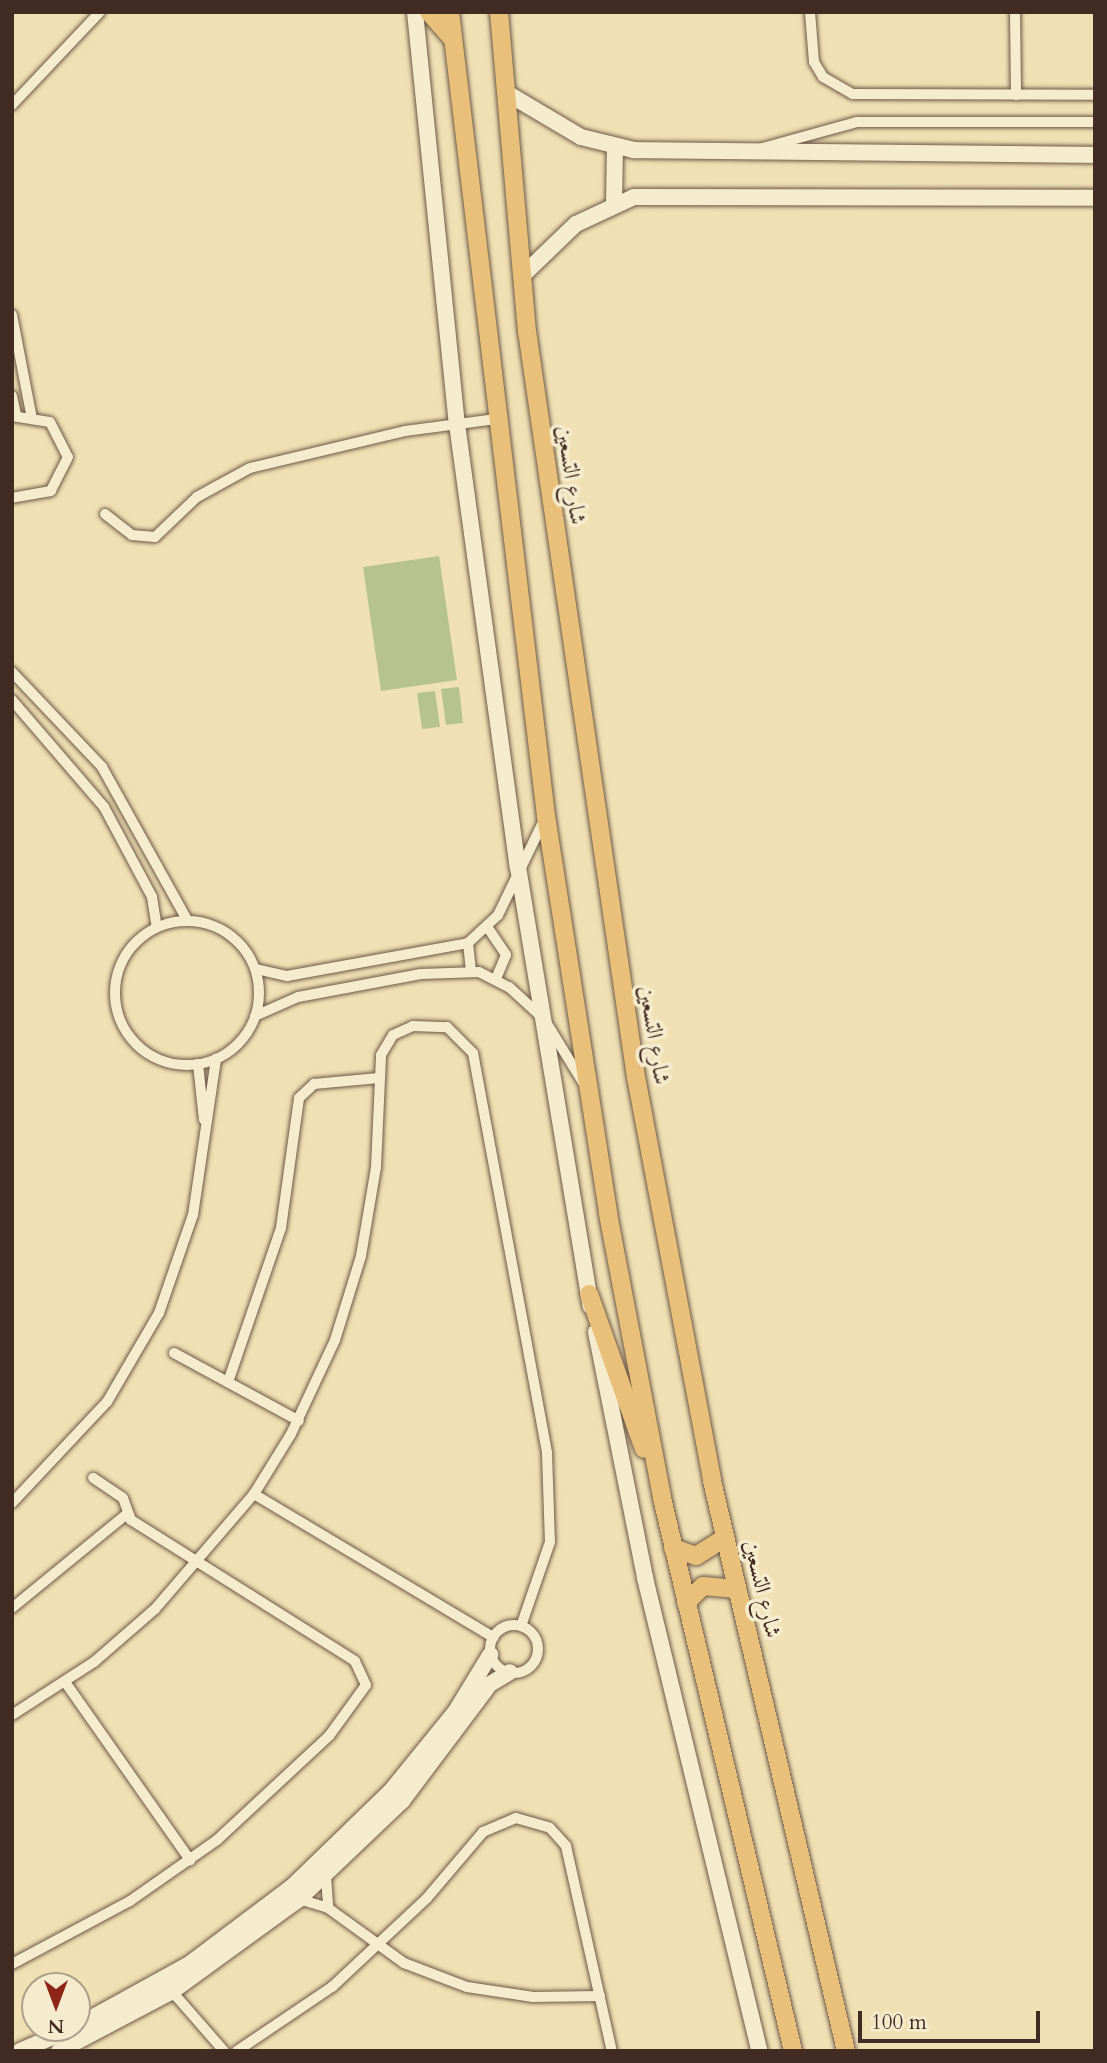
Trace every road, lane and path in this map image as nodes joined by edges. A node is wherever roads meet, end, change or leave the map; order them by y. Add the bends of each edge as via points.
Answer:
1 (100, 12) edge
2 (415, 12) edge
3 (429, 12) edge
4 (450, 12) edge
5 (810, 12) edge
6 (1015, 12) edge
7 (501, 15) edge
8 (452, 38) junction
9 (505, 92) junction
10 (1016, 94) junction
11 (1095, 95) edge
12 (12, 105) edge
13 (1095, 122) edge
14 (615, 147) junction
15 (750, 155) junction
16 (1095, 155) edge
17 (1095, 198) edge
18 (614, 202) junction
19 (524, 274) junction
20 (12, 315) edge
21 (12, 396) edge
22 (32, 414) junction
23 (14, 415) edge
24 (496, 419) junction
25 (457, 424) junction
26 (12, 498) edge
27 (105, 514) dead end
28 (12, 672) edge
29 (12, 700) edge
30 (546, 816) junction
31 (518, 867) junction
32 (187, 920) junction
33 (156, 927) junction
34 (488, 928) junction
35 (468, 943) junction
36 (418, 955) junction
37 (256, 969) junction
38 (471, 971) junction
39 (421, 974) junction
40 (496, 978) junction
41 (256, 1016) junction
42 (544, 1019) junction
43 (216, 1059) junction
44 (198, 1064) junction
45 (379, 1079) junction
46 (589, 1092) junction
47 (205, 1122) junction
48 (589, 1294) junction
49 (174, 1353) dead end
50 (228, 1382) junction
51 (299, 1421) junction
52 (93, 1478) dead end
53 (254, 1494) junction
54 (662, 1498) junction
55 (12, 1503) edge
56 (127, 1514) junction
57 (725, 1538) junction
58 (673, 1548) junction
59 (197, 1565) junction
60 (737, 1589) junction
61 (686, 1603) junction
62 (12, 1608) edge
63 (521, 1626) junction
64 (493, 1637) junction
65 (491, 1655) junction
66 (510, 1672) junction
67 (65, 1682) junction
68 (12, 1715) edge
69 (190, 1860) junction
70 (326, 1876) junction
71 (299, 1899) junction
72 (328, 1908) junction
73 (375, 1946) junction
74 (12, 1964) edge
75 (167, 1986) junction
76 (600, 1996) junction
77 (91, 2020) edge
78 (41, 2042) edge
79 (20, 2051) edge
80 (60, 2051) edge
81 (224, 2051) edge
82 (237, 2051) edge
83 (612, 2051) edge
84 (759, 2051) edge
85 (793, 2051) edge
86 (846, 2051) edge

1 - 12 street
2 - 25 street
3 - 8 main road
4 - 8 main road
5 - 10 street via 814,62 836,88 853,94
6 - 10 street
7 - 9 main road, شارع التسعين
8 - 24 main road
9 - 14 street via 537,106 569,132
9 - 19 main road, شارع التسعين
10 - 11 street
13 - 15 street via 858,122 788,137
14 - 15 street
14 - 18 street
15 - 16 street
17 - 18 street via 665,196
18 - 19 street via 559,237
19 - 57 main road, شارع التسعين via 594,819 659,1213
20 - 22 street
21 - 23 street
22 - 23 street
22 - 26 street via 63,438 66,467 43,496
24 - 25 street
24 - 30 main road
25 - 27 street via 250,468 208,489 155,537 132,535
25 - 31 street
28 - 32 street via 102,767
29 - 33 street via 104,807 152,897
30 - 31 street
30 - 46 main road
31 - 34 street
31 - 42 street
32 - 33 street
32 - 37 street via 236,939
33 - 44 street via 119,965 115,1006 128,1035 145,1051 166,1062
34 - 35 street
34 - 40 street via 506,955
35 - 36 street
35 - 38 street
36 - 37 street via 287,976
36 - 39 street
37 - 41 street
38 - 39 street
38 - 40 street
39 - 41 street via 288,999
40 - 42 street
41 - 43 street via 240,1041
42 - 46 street
42 - 48 street
43 - 44 street
43 - 47 street
44 - 47 street
45 - 50 street via 314,1084 299,1098 277,1241
45 - 51 street via 376,1167 360,1256 335,1340
45 - 63 street via 385,1044 413,1026 446,1027 473,1053 551,1475 550,1542
46 - 54 main road
47 - 55 street via 193,1215 159,1313 107,1402
48 - 54 main road
48 - 84 street via 645,1578
49 - 50 street
50 - 51 street
51 - 53 street
52 - 56 street via 123,1499
53 - 59 street
53 - 64 street
54 - 58 main road
56 - 59 street
56 - 62 street
57 - 58 main road via 707,1554
57 - 60 main road, شارع التسعين
58 - 61 main road
59 - 67 street via 121,1640
59 - 69 street via 355,1661 366,1685 360,1701 301,1765
60 - 61 main road via 714,1583
60 - 86 main road, شارع التسعين
61 - 85 main road
63 - 64 street via 510,1625
63 - 66 street via 535,1637 537,1654 527,1669
64 - 65 street
65 - 66 street
65 - 75 street via 456,1711 367,1815 293,1886
66 - 70 street via 491,1684 425,1775
67 - 68 street
67 - 69 street
69 - 74 street via 97,1921
70 - 71 street
70 - 72 street
71 - 72 street
71 - 75 street
72 - 73 street
73 - 76 street via 467,1987 533,1997
73 - 76 street via 483,1832 504,1820 528,1819 550,1828 566,1846
73 - 82 street via 308,2005
75 - 77 street
75 - 80 street
75 - 81 street
76 - 83 street
78 - 79 street

